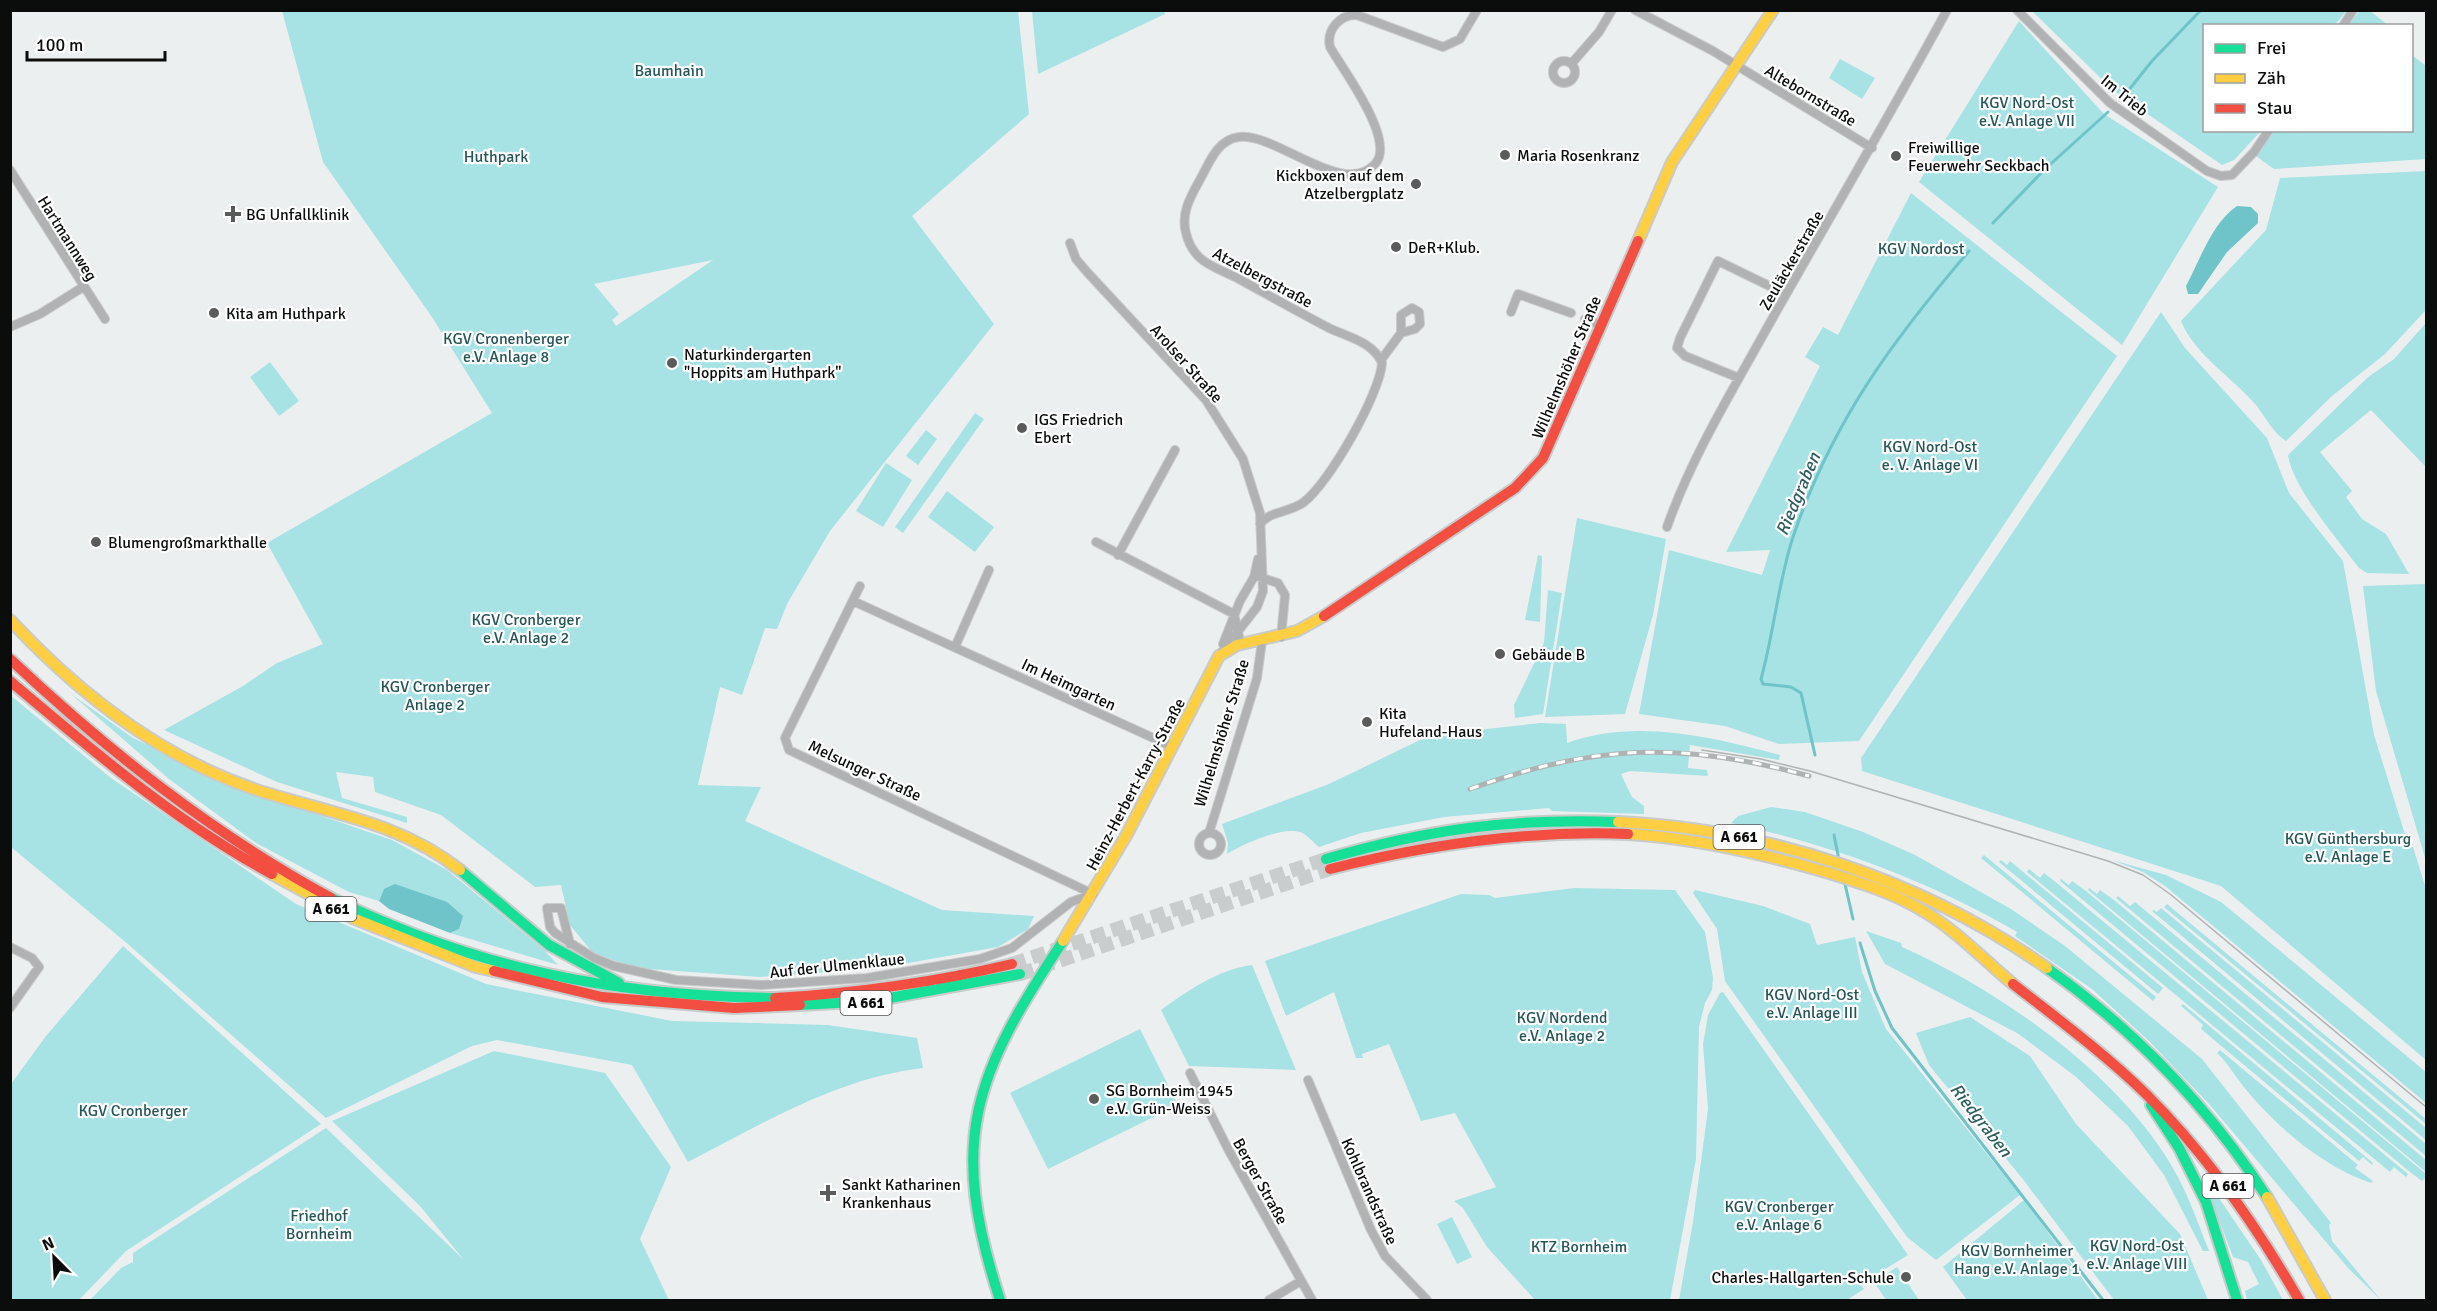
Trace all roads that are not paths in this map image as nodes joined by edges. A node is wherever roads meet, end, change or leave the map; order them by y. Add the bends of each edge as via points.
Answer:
1 (1477, 10) edge
2 (1612, 10) edge
3 (1773, 10) edge
4 (1947, 10) edge
5 (2017, 10) edge
6 (2353, 10) edge
7 (1637, 11) edge
8 (2344, 24) edge
9 (1572, 63) dead end
10 (1735, 64) junction
11 (2268, 132) edge
12 (1872, 148) junction
13 (10, 170) edge
14 (1070, 243) dead end
15 (83, 287) junction
16 (1786, 294) junction
17 (1511, 312) dead end
18 (1571, 313) dead end
19 (105, 319) dead end
20 (1585, 319) dead end
21 (1600, 325) junction
22 (10, 327) edge
23 (1401, 333) dead end
24 (1381, 360) junction
25 (1739, 378) junction
26 (1175, 450) dead end
27 (1260, 524) junction
28 (1666, 527) dead end
29 (1096, 542) dead end
30 (1118, 555) junction
31 (989, 570) dead end
32 (1258, 577) junction
33 (860, 586) dead end
34 (853, 601) junction
35 (1234, 614) junction
36 (10, 620) edge
37 (1237, 630) junction
38 (1281, 637) junction
39 (1262, 641) junction
40 (1248, 644) junction
41 (955, 647) junction
42 (1218, 656) junction
43 (10, 659) edge
44 (10, 681) edge
45 (1173, 747) junction
46 (1209, 833) dead end
47 (1328, 864) tunnel mouth
48 (1093, 894) junction
49 (1916, 900) junction
50 (570, 944) junction
51 (10, 947) edge
52 (1012, 964) tunnel mouth
53 (1020, 974) tunnel mouth
54 (632, 989) junction
55 (10, 1008) edge
56 (1190, 1073) dead end
57 (1308, 1080) dead end
58 (2138, 1085) junction
59 (1301, 1281) junction
60 (1000, 1300) edge
61 (1269, 1300) edge
62 (1312, 1300) edge
63 (1427, 1300) edge
64 (2237, 1300) edge
65 (2299, 1300) edge
66 (2325, 1300) edge

1 - 24 street, Atzelbergstraße via 1460,39 1447,46 1358,15 1344,18 1334,26 1329,36 1330,47 1380,135 1381,154 1372,167 1353,175 1338,172 1266,141 1234,138 1214,154 1186,207 1185,231 1200,258 1372,348
2 - 9 street
3 - 10 main road, Wilhelmshöher Straße
4 - 12 street, Zeuläckerstraße
5 - 11 street, Im Trieb via 2110,103 2207,171 2232,175
6 - 8 street
7 - 10 street
10 - 12 street, Altebornstraße
10 - 21 main road, Wilhelmshöher Straße via 1671,162
12 - 16 street, Zeuläckerstraße
13 - 15 street, Hartmannweg
14 - 27 street, Arolser Straße via 1087,272 1206,400 1226,429 1243,459
15 - 19 street, Hartmannweg
15 - 22 street via 40,314
16 - 25 street, Zeuläckerstraße
16 - 25 street via 1718,261 1677,348 1685,356
17 - 18 street via 1518,294
20 - 21 street
21 - 38 main road, Wilhelmshöher Straße via 1543,458 1526,479 1307,627
23 - 24 street
24 - 27 street via 1377,385 1323,482 1303,503 1270,515
25 - 28 street, Zeuläckerstraße via 1703,442
26 - 30 street
27 - 32 street, Arolser Straße
29 - 30 street
30 - 35 street
31 - 41 street
32 - 35 street
32 - 37 street, Arolser Straße via 1261,599
32 - 38 street via 1278,583 1285,595
33 - 34 street, Melsunger Straße
34 - 41 street, Im Heimgarten
34 - 48 street, Melsunger Straße via 785,738 789,750
35 - 37 street
35 - 42 street
36 - 54 main road via 86,694 164,748 253,788 402,833 442,855 561,953
37 - 40 street via 1240,641
37 - 42 street, Arolser Straße
38 - 39 main road
39 - 40 main road
39 - 46 street, Wilhelmshöher Straße via 1257,678
40 - 42 main road
41 - 45 street, Im Heimgarten
42 - 45 main road, Heinz-Herbert-Karry-Straße
43 - 54 main road, A 661 via 60,706 188,809 253,853 328,896 384,923 494,961
44 - 53 main road, A 661 via 178,816 272,877 386,935 528,982 665,1006 778,1010 886,1001
45 - 48 main road, Heinz-Herbert-Karry-Straße
47 - 49 main road, A 661 via 1463,838 1552,826 1729,846 1816,868
48 - 50 street, Auf der Ulmenklaue via 1071,902 1024,940 994,955 831,982 761,985 676,980 614,966
48 - 60 main road, Heinz-Herbert-Karry-Straße via 996,1050 976,1113 970,1173 979,1230
49 - 58 main road, A 661
49 - 66 main road, A 661 via 2006,940 2060,976 2166,1067 2240,1158
50 - 50 street, Auf der Ulmenklaue via 550,927 547,908 561,908
51 - 55 street via 32,958 39,968
52 - 54 main road, A 661 via 929,983 833,996 748,1000
56 - 59 street, Berger Straße
57 - 63 street, Kohlbrandstraße via 1385,1257
58 - 64 main road via 2179,1148 2206,1202
58 - 65 main road, A 661 via 2221,1175 2259,1230
59 - 61 street
59 - 62 street, Berger Straße

